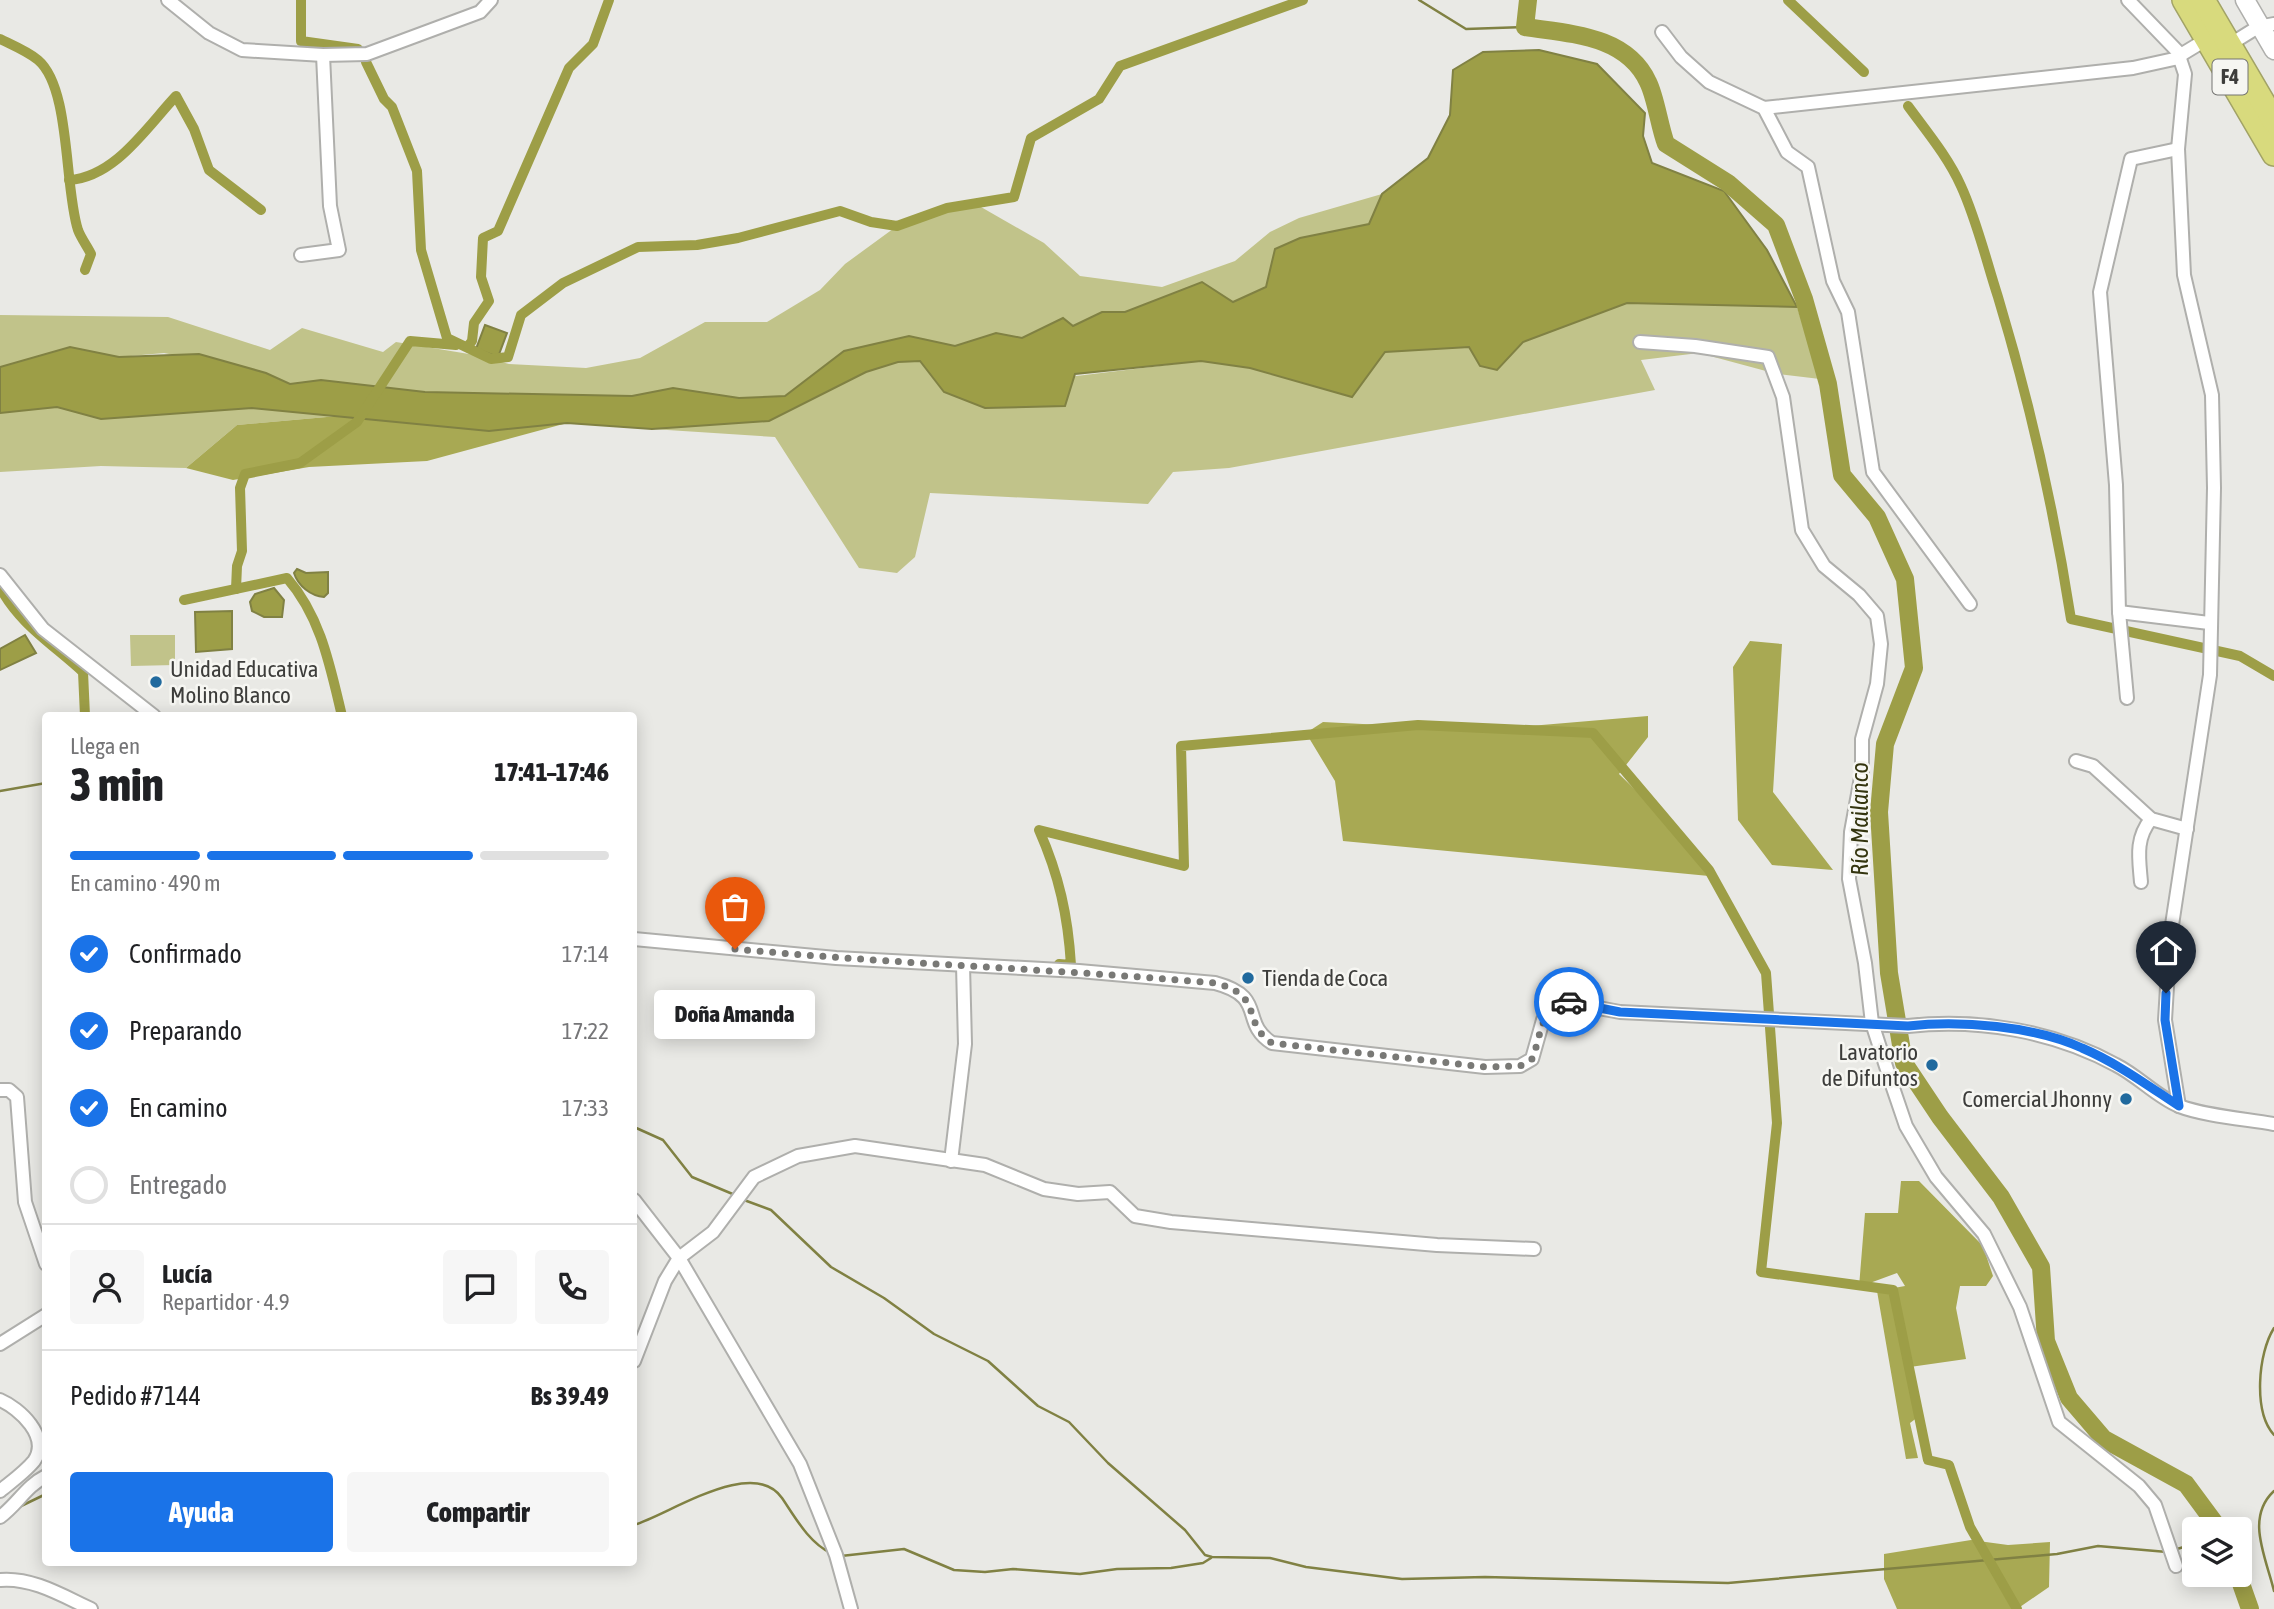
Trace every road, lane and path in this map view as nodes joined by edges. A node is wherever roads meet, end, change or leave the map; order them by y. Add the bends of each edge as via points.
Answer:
1 (168, 0) edge
2 (491, 0) edge
3 (2128, 0) edge
4 (2183, 0) edge
5 (2203, 0) edge
6 (2245, 0) edge
7 (2266, 25) edge
8 (1662, 32) dead end
9 (2218, 42) junction
10 (2274, 50) edge
11 (323, 55) junction
12 (2181, 55) junction
13 (1764, 108) junction
14 (2274, 121) edge
15 (2178, 149) junction
16 (2274, 154) edge
17 (300, 255) dead end
18 (1640, 342) dead end
19 (0, 575) edge
20 (1970, 604) dead end
21 (2119, 612) junction
22 (2209, 623) junction
23 (2127, 698) dead end
24 (149, 712) edge
25 (2076, 761) dead end
26 (2151, 820) junction
27 (2187, 829) junction
28 (2141, 883) dead end
29 (637, 939) edge
30 (963, 965) junction
31 (1872, 1023) junction
32 (0, 1090) edge
33 (2179, 1106) junction
34 (2274, 1124) edge
35 (951, 1161) junction
36 (637, 1204) edge
37 (1534, 1249) dead end
38 (42, 1252) edge
39 (679, 1258) junction
40 (42, 1318) edge
41 (0, 1345) edge
42 (637, 1354) edge
43 (0, 1400) edge
44 (42, 1479) edge
45 (0, 1491) edge
46 (4, 1512) edge
47 (2176, 1566) dead end
48 (0, 1580) edge
49 (91, 1609) edge
50 (851, 1609) edge

1 - 11 street via 209,33 242,50
2 - 11 street via 480,12 367,54
3 - 12 street
4 - 9 highway, F4
5 - 9 highway, F4
6 - 7 street
7 - 9 street
7 - 10 street
8 - 13 street via 1709,82
9 - 12 street
9 - 14 highway, F4
9 - 16 highway, F4
11 - 17 street via 330,206 339,250
12 - 13 street via 2133,68
12 - 15 street via 2185,74
13 - 20 street via 1787,152 1808,167 1833,281 1848,312 1873,472
15 - 21 street via 2131,159 2100,292 2116,485
15 - 22 street via 2183,275 2212,395 2214,549
18 - 31 street via 1768,357 1783,397 1802,530 1824,566 1877,616 1881,644 1878,684 1862,739 1849,880 1866,963
19 - 24 street via 43,629
21 - 22 street
21 - 23 street
22 - 27 street via 2210,675
25 - 26 street via 2093,766
26 - 27 street
26 - 28 street via 2141,832 2138,846
27 - 33 street via 2170,938 2165,1020
29 - 30 street
30 - 31 street via 1215,983 1235,988 1247,998 1260,1035 1272,1043 1485,1067 1520,1066 1532,1059 1543,1020 1551,1008 1567,1002 1620,1012
30 - 35 street via 965,1044
31 - 33 street via 1908,1026 1947,1021 2042,1035 2080,1046 2119,1066
31 - 47 street via 1906,1126 1936,1177 1984,1234 2020,1307 2059,1422 2139,1486 2155,1505
32 - 38 street via 17,1097 25,1202
33 - 34 street
35 - 37 street via 985,1165 1044,1189 1110,1192 1135,1216 1171,1222
35 - 39 street via 855,1146 797,1156 754,1177 713,1232
36 - 39 street
39 - 42 street
39 - 50 street via 800,1464 836,1555
40 - 41 street
43 - 45 street via 30,1422 38,1451
44 - 46 street
48 - 49 street via 37,1585

